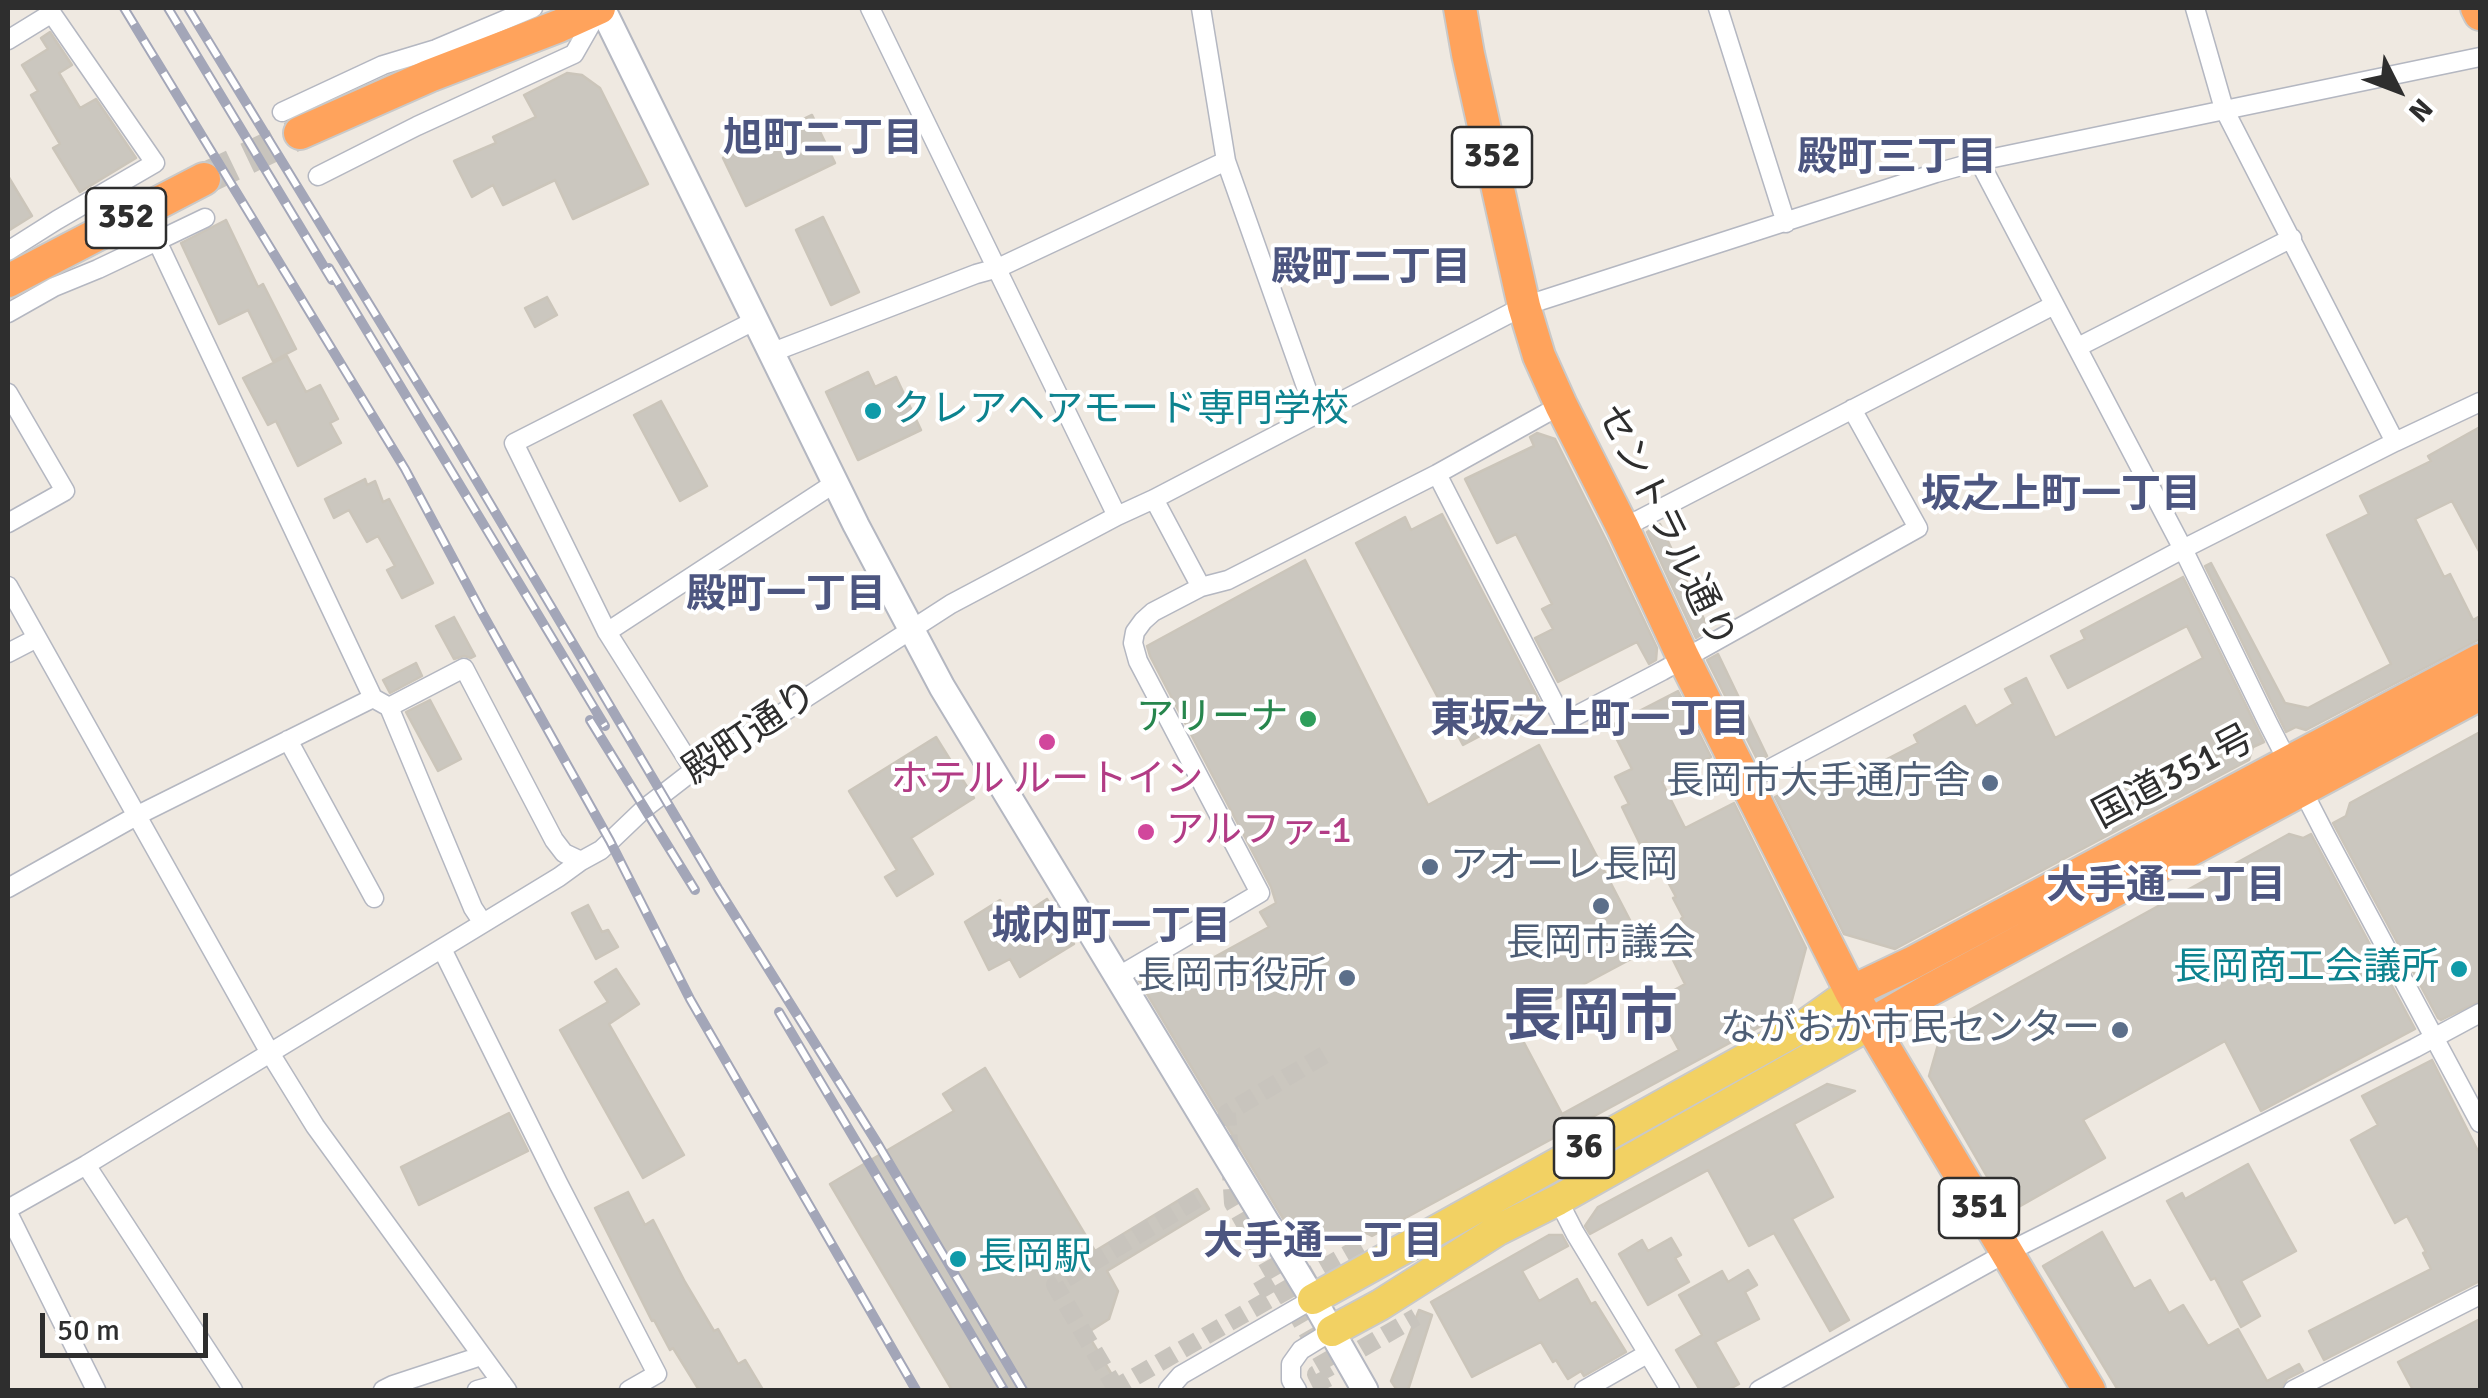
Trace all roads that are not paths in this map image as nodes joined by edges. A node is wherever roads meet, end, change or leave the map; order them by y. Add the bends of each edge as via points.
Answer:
1 (533, 8) edge
2 (601, 8) edge
3 (870, 8) edge
4 (1201, 8) edge
5 (1460, 8) edge
6 (1718, 8) edge
7 (2196, 8) edge
8 (2477, 8) edge
9 (50, 10) edge
10 (2480, 14) edge
11 (8, 40) edge
12 (2480, 58) edge
13 (2224, 109) junction
14 (291, 122) joint
15 (1226, 161) junction
16 (1979, 161) junction
17 (318, 176) dead end
18 (204, 179) tunnel mouth
19 (205, 218) dead end
20 (1786, 223) junction
21 (2292, 238) junction
22 (157, 241) junction
23 (8, 252) edge
24 (998, 268) junction
25 (8, 281) edge
26 (2054, 304) junction
27 (1524, 306) junction
28 (8, 313) edge
29 (756, 320) junction
30 (2078, 347) junction
31 (773, 352) junction
32 (8, 394) edge
33 (2480, 402) edge
34 (1561, 405) junction
35 (1852, 409) junction
36 (1316, 415) junction
37 (2395, 442) junction
38 (1437, 474) junction
39 (836, 483) junction
40 (1154, 499) junction
41 (1117, 516) junction
42 (8, 523) edge
43 (1623, 528) junction
44 (2183, 549) junction
45 (8, 586) edge
46 (1201, 586) junction
47 (910, 629) junction
48 (607, 632) junction
49 (36, 638) junction
50 (8, 653) edge
51 (1683, 658) junction
52 (2480, 660) edge
53 (2480, 694) edge
54 (380, 702) junction
55 (288, 740) junction
56 (694, 770) junction
57 (2296, 776) junction
58 (1745, 782) junction
59 (138, 815) junction
60 (581, 860) junction
61 (8, 888) edge
62 (374, 898) dead end
63 (483, 923) junction
64 (442, 949) junction
65 (1116, 977) junction
66 (1851, 992) junction
67 (2480, 1012) edge
68 (1868, 1025) junction
69 (2434, 1037) junction
70 (270, 1053) junction
71 (2480, 1123) edge
72 (86, 1165) junction
73 (1558, 1200) junction
74 (8, 1211) edge
75 (2006, 1253) junction
76 (2480, 1295) edge
77 (1314, 1299) junction
78 (1332, 1331) junction
79 (1647, 1354) junction
80 (481, 1356) junction
81 (505, 1387) edge
82 (96, 1390) edge
83 (233, 1390) edge
84 (383, 1390) edge
85 (477, 1390) edge
86 (629, 1390) edge
87 (1168, 1390) edge
88 (1296, 1390) edge
89 (1365, 1390) edge
90 (1584, 1390) edge
91 (1670, 1390) edge
92 (1759, 1390) edge
93 (2089, 1390) edge
94 (2294, 1390) edge

1 - 14 street via 383,64
2 - 14 highway
2 - 17 street via 574,54
2 - 29 street
3 - 24 street
4 - 15 street
5 - 27 highway, 352
6 - 20 street
7 - 13 street
8 - 10 highway
9 - 11 street
9 - 23 street via 155,163
12 - 13 street, 殿町通り
13 - 16 street, 殿町通り
13 - 21 street
15 - 24 street
15 - 36 street
16 - 20 street, 殿町通り
16 - 26 street
18 - 25 highway, 352
19 - 22 street
20 - 27 street, 殿町通り
21 - 30 street
21 - 37 street
22 - 28 street
22 - 54 street
24 - 31 street
24 - 41 street
26 - 30 street
26 - 35 street
27 - 34 highway, セントラル通り / 352
27 - 36 street, 殿町通り
29 - 31 street
29 - 48 street via 514,443
30 - 44 street
31 - 39 street
32 - 42 street via 65,492
33 - 37 street
34 - 38 street
34 - 43 highway, セントラル通り / 352
35 - 43 street
35 - 51 street via 1918,528
36 - 40 street, 殿町通り
37 - 44 street
38 - 46 street via 1228,580
38 - 51 street via 1564,722
39 - 47 street
39 - 48 street
40 - 41 street, 殿町通り
40 - 46 street
41 - 47 street, 殿町通り
43 - 51 highway, セントラル通り / 352
44 - 57 street
44 - 58 street
45 - 49 street
46 - 65 street via 1154,612 1132,643 1260,893
47 - 56 street, 殿町通り
47 - 65 street
48 - 56 street
49 - 50 street
49 - 59 street
51 - 58 highway, セントラル通り / 352
52 - 57 highway, 国道351号
53 - 57 highway, 国道351号
54 - 55 street
54 - 60 street via 464,668 554,840
54 - 63 street
55 - 59 street
55 - 62 street
56 - 60 street, 殿町通り
57 - 66 highway, 国道351号
57 - 68 highway, 国道351号
57 - 69 street
58 - 66 highway, セントラル通り / 352
59 - 61 street
59 - 70 street
60 - 63 street, 殿町通り
63 - 64 street, 殿町通り
64 - 70 street, 殿町通り
64 - 86 street via 657,1374
65 - 77 street
66 - 68 highway, 351
66 - 77 main road, 36 via 1799,1029
67 - 69 street
68 - 73 main road, 36
68 - 75 highway, 351
69 - 71 street
69 - 75 street
70 - 72 street, 殿町通り
70 - 80 street
72 - 74 street, 殿町通り
72 - 83 street
73 - 78 main road, 36
73 - 79 street
74 - 82 street
75 - 92 street
75 - 93 highway, 351
76 - 94 street
77 - 78 street
77 - 87 street via 1180,1375
78 - 88 street via 1301,1350 1292,1364
78 - 89 street
79 - 90 street
79 - 91 street
80 - 81 street
80 - 84 street
81 - 85 street

